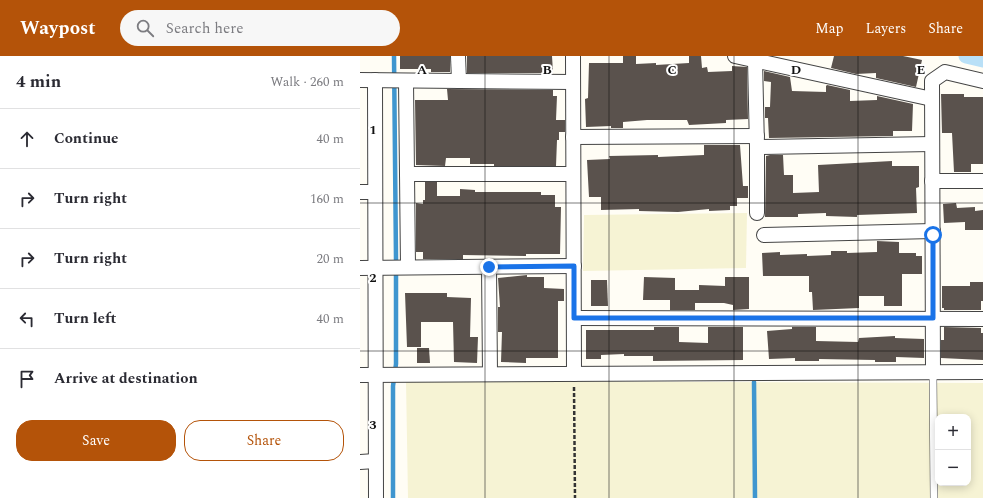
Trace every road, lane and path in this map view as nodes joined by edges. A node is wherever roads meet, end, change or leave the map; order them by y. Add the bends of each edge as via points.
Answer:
1 (458, 56) edge
2 (573, 56) edge
3 (735, 56) edge
4 (755, 60) junction
5 (360, 80) edge
6 (378, 80) junction
7 (403, 80) junction
8 (459, 81) junction
9 (983, 81) edge
10 (573, 82) junction
11 (932, 100) junction
12 (573, 137) junction
13 (757, 141) junction
14 (932, 144) junction
15 (407, 174) junction
16 (573, 174) junction
17 (932, 181) junction
18 (983, 182) edge
19 (360, 192) edge
20 (375, 192) junction
21 (758, 213) dead end
22 (933, 231) junction
23 (764, 235) dead end
24 (574, 266) junction
25 (405, 267) junction
26 (489, 267) junction
27 (360, 268) edge
28 (378, 268) junction
29 (574, 318) junction
30 (933, 318) junction
31 (983, 319) edge
32 (933, 372) junction
33 (983, 372) edge
34 (378, 374) junction
35 (490, 374) junction
36 (574, 374) junction
37 (360, 375) edge
38 (360, 462) edge
39 (376, 462) junction
40 (376, 498) edge
41 (574, 498) edge
42 (934, 498) edge

1 - 8 street
2 - 10 street
3 - 4 street
4 - 11 street
4 - 13 street
5 - 6 street
6 - 7 street
6 - 20 street
7 - 8 street
7 - 15 street
8 - 10 street
9 - 11 street via 945,72 932,81
10 - 12 street
11 - 14 street
12 - 13 street
12 - 16 street
13 - 14 street
13 - 21 street
14 - 17 street
15 - 16 street
15 - 25 street
16 - 24 street
17 - 18 street
17 - 22 street
19 - 20 street
20 - 28 street
22 - 23 street
22 - 30 street
24 - 26 street
24 - 29 street
25 - 26 street
25 - 28 street
26 - 35 street
27 - 28 street
28 - 34 street
29 - 30 street
29 - 36 street
30 - 31 street
30 - 32 street
32 - 33 street
32 - 36 street
32 - 42 lane
34 - 35 street
34 - 37 street
34 - 39 street
35 - 36 street
36 - 41 path
38 - 39 street
39 - 40 street

